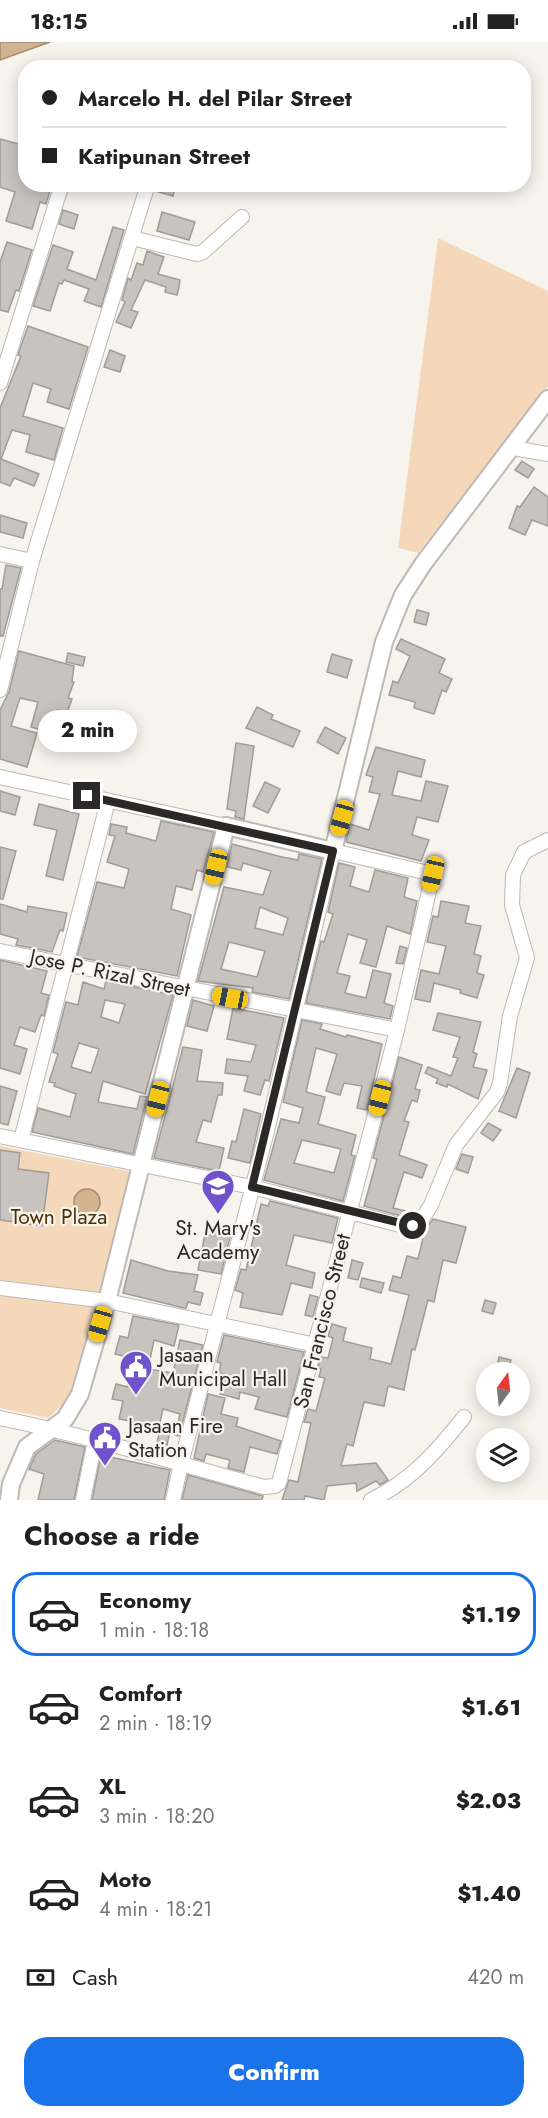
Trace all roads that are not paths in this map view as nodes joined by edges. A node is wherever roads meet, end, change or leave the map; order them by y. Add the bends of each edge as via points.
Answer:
1 (60, 192) edge
2 (146, 192) edge
3 (242, 217) dead end
4 (132, 238) junction
5 (0, 383) edge
6 (548, 399) edge
7 (513, 448) junction
8 (548, 454) edge
9 (0, 554) edge
10 (33, 561) junction
11 (4, 655) edge
12 (0, 690) edge
13 (0, 777) edge
14 (108, 801) junction
15 (226, 826) junction
16 (548, 840) edge
17 (333, 851) junction
18 (0, 951) edge
19 (64, 963) junction
20 (186, 989) junction
21 (295, 1011) junction
22 (397, 1030) junction
23 (0, 1136) edge
24 (21, 1140) junction
25 (142, 1165) junction
26 (252, 1187) junction
27 (350, 1212) junction
28 (0, 1288) edge
29 (107, 1301) junction
30 (219, 1323) junction
31 (316, 1345) junction
32 (464, 1417) dead end
33 (0, 1418) edge
34 (51, 1428) junction
35 (95, 1440) junction
36 (181, 1464) junction
37 (9, 1500) edge
38 (82, 1500) edge
39 (173, 1500) edge
40 (371, 1500) edge

1 - 5 street
2 - 4 street
3 - 4 street via 197,254
4 - 10 street
6 - 7 street
7 - 8 street
7 - 17 street via 403,595 384,642
9 - 10 street
10 - 11 street
11 - 12 street
13 - 14 street
14 - 15 street
14 - 19 street
15 - 17 street
15 - 20 street
16 - 27 street via 524,852 513,875 512,905 528,958 512,1007 497,1092 456,1145 424,1220 404,1226
17 - 21 street
17 - 22 street, San Francisco Street via 433,874
18 - 19 street, Jose P. Rizal Street
19 - 20 street, Jose P. Rizal Street
19 - 24 street
20 - 21 street, Jose P. Rizal Street
20 - 25 street
21 - 22 street, Jose P. Rizal Street
21 - 26 street
22 - 27 street, San Francisco Street
23 - 24 street
24 - 25 street
25 - 26 street
25 - 29 street
26 - 27 street
26 - 30 street
27 - 31 street, San Francisco Street
28 - 29 street
29 - 30 street
29 - 34 street via 80,1394 69,1413
30 - 31 street
30 - 36 street
31 - 36 street, San Francisco Street via 285,1466 275,1486
32 - 40 street via 406,1480
33 - 34 street
34 - 35 street
34 - 37 street via 27,1447 11,1484
35 - 36 street
35 - 38 street
36 - 39 street

